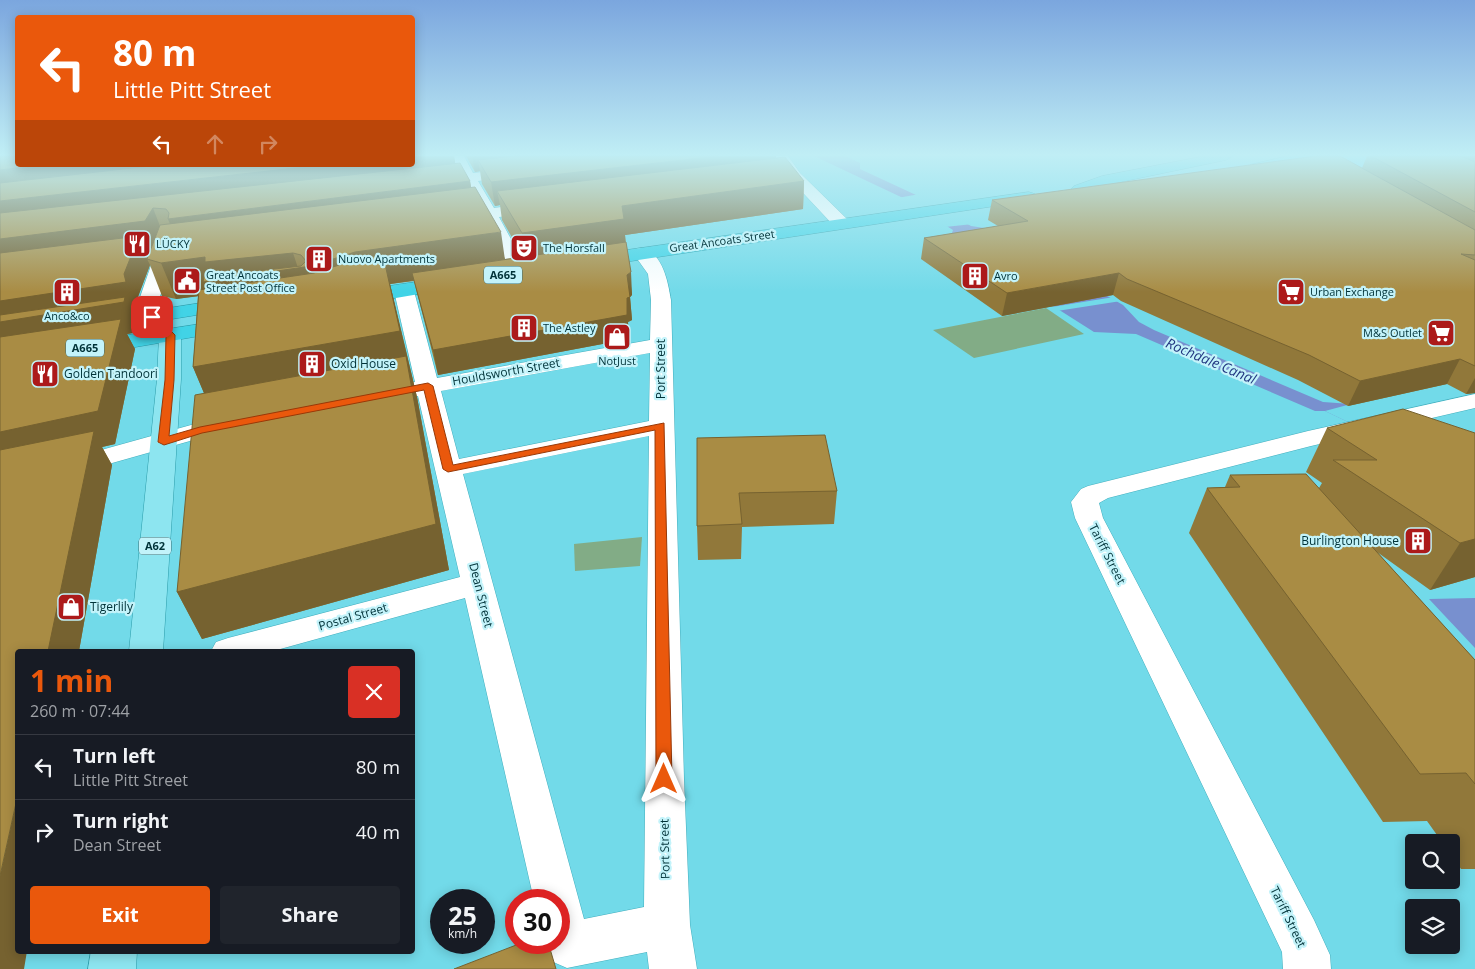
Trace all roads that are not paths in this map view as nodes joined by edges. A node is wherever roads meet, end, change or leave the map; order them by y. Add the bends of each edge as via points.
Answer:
1 (478, 201) edge
2 (816, 201) edge
3 (995, 201) edge
4 (554, 206) edge
5 (483, 213) junction
6 (841, 223) junction
7 (172, 228) edge
8 (172, 253) junction
9 (642, 253) junction
10 (140, 257) dead end
11 (576, 264) edge
12 (538, 269) edge
13 (520, 272) junction
14 (500, 275) edge
15 (472, 280) edge
16 (257, 301) edge
17 (333, 301) edge
18 (406, 305) junction
19 (152, 317) junction
20 (248, 323) edge
21 (76, 328) edge
22 (170, 335) junction
23 (661, 345) junction
24 (72, 350) edge
25 (428, 386) junction
26 (1475, 400) edge
27 (353, 401) edge
28 (248, 421) edge
29 (660, 426) junction
30 (164, 442) junction
31 (448, 469) junction
32 (0, 479) edge
33 (478, 583) junction
34 (146, 649) edge
35 (235, 649) edge
36 (553, 889) edge
37 (667, 925) junction
38 (570, 936) edge
39 (114, 954) edge
40 (112, 969) edge
41 (673, 969) edge
42 (1307, 969) edge

1 - 5 street
2 - 6 street
3 - 6 highway, Great Ancoats Street
4 - 5 street
5 - 13 street
6 - 9 highway, Great Ancoats Street
7 - 8 street
8 - 10 street
8 - 19 street via 148,303
9 - 11 highway, Great Ancoats Street
9 - 23 street, Port Street via 656,274 660,289
12 - 13 highway, A665
13 - 14 highway, A665
15 - 18 highway, A665
16 - 19 highway, A665
17 - 18 highway, A665 via 364,296
18 - 25 street, Dean Street
19 - 21 highway, A665
19 - 22 main road
20 - 22 highway, A665
22 - 24 highway, A665
22 - 30 main road, A62
23 - 25 street, Houldsworth Street
23 - 29 street, Port Street
25 - 27 street, Houldsworth Street
25 - 31 street, Dean Street
26 - 42 street, Tariff Street via 1098,492 1085,502 1089,518 1298,936 1306,955
28 - 30 street via 200,430
29 - 31 street
29 - 37 street, Port Street
30 - 32 street
30 - 34 main road, A62
31 - 33 street, Dean Street
33 - 35 street, Postal Street
33 - 36 street, Dean Street
37 - 38 street
37 - 41 street, Port Street
39 - 40 main road

